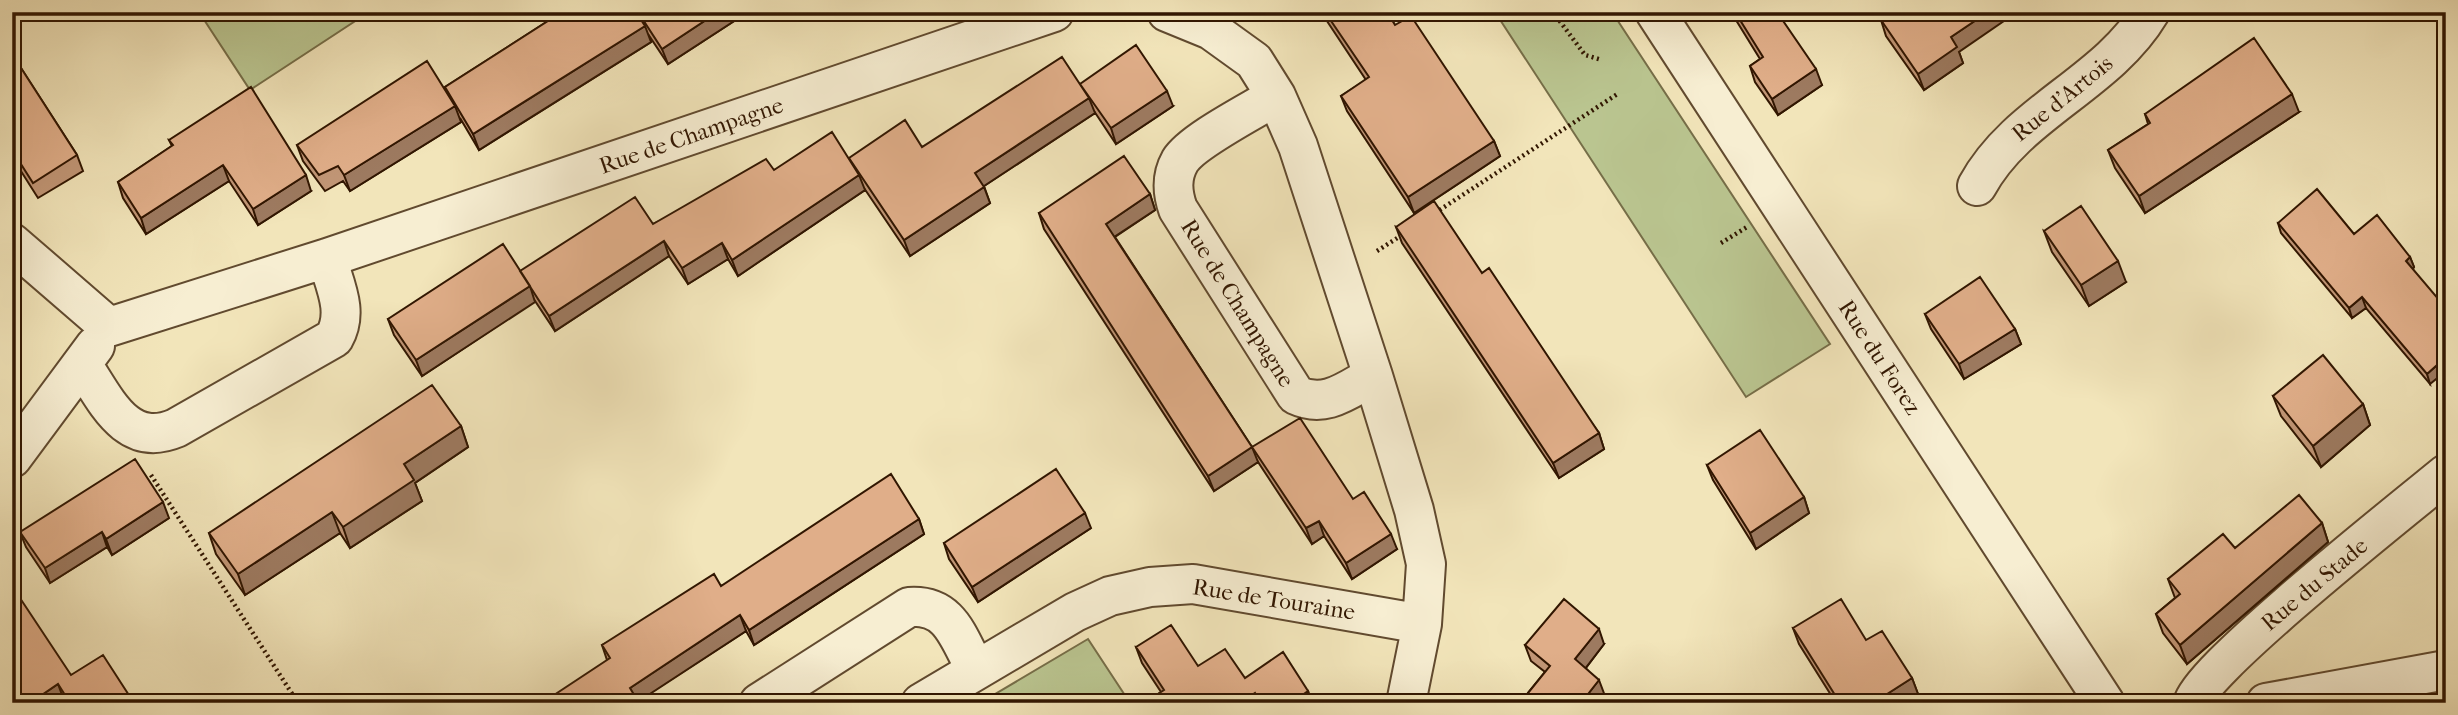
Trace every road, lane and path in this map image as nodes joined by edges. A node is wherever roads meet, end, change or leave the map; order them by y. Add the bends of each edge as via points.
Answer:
1 (1054, 12) edge
2 (1167, 12) edge
3 (1553, 12) edge
4 (1655, 12) edge
5 (2150, 12) edge
6 (1602, 60) dead end
7 (1619, 93) dead end
8 (1276, 96) junction
9 (1978, 186) dead end
10 (1424, 220) edge
11 (1754, 223) dead end
12 (1413, 227) edge
13 (12, 243) edge
14 (1721, 243) dead end
15 (327, 258) junction
16 (1338, 268) junction
17 (109, 327) junction
18 (82, 364) junction
19 (1373, 376) junction
20 (145, 434) junction
21 (12, 458) edge
22 (2446, 474) edge
23 (1422, 624) junction
24 (976, 670) junction
25 (2446, 670) edge
26 (298, 703) edge
27 (759, 703) edge
28 (921, 703) edge
29 (1406, 703) edge
30 (2105, 703) edge
31 (2193, 703) edge
32 (2266, 703) edge

1 - 15 street, Rue de Champagne
2 - 8 street via 1211,30 1254,61
3 - 6 path via 1585,55
4 - 30 street, Rue du Forez
5 - 9 street, Rue d'Artois via 2137,34 2104,65 2006,143
7 - 10 path
8 - 16 street
8 - 19 street, Rue de Champagne via 1181,159 1172,192 1178,209 1296,395 1325,402
11 - 14 path
12 - 16 path via 1367,257
13 - 17 street
15 - 17 street, Rue de Champagne
15 - 20 street via 342,312 334,338 176,428
16 - 19 street
17 - 18 street
18 - 20 street via 128,427
18 - 21 street
19 - 23 street via 1426,564
20 - 26 path via 145,466
22 - 31 street, Rue du Stade via 2257,632 2203,686
23 - 24 street, Rue de Touraine via 1194,584 1150,587 1110,596 1075,612
23 - 29 street
24 - 27 street via 942,614 929,606 909,607
24 - 28 street, Rue de Touraine
25 - 32 street

